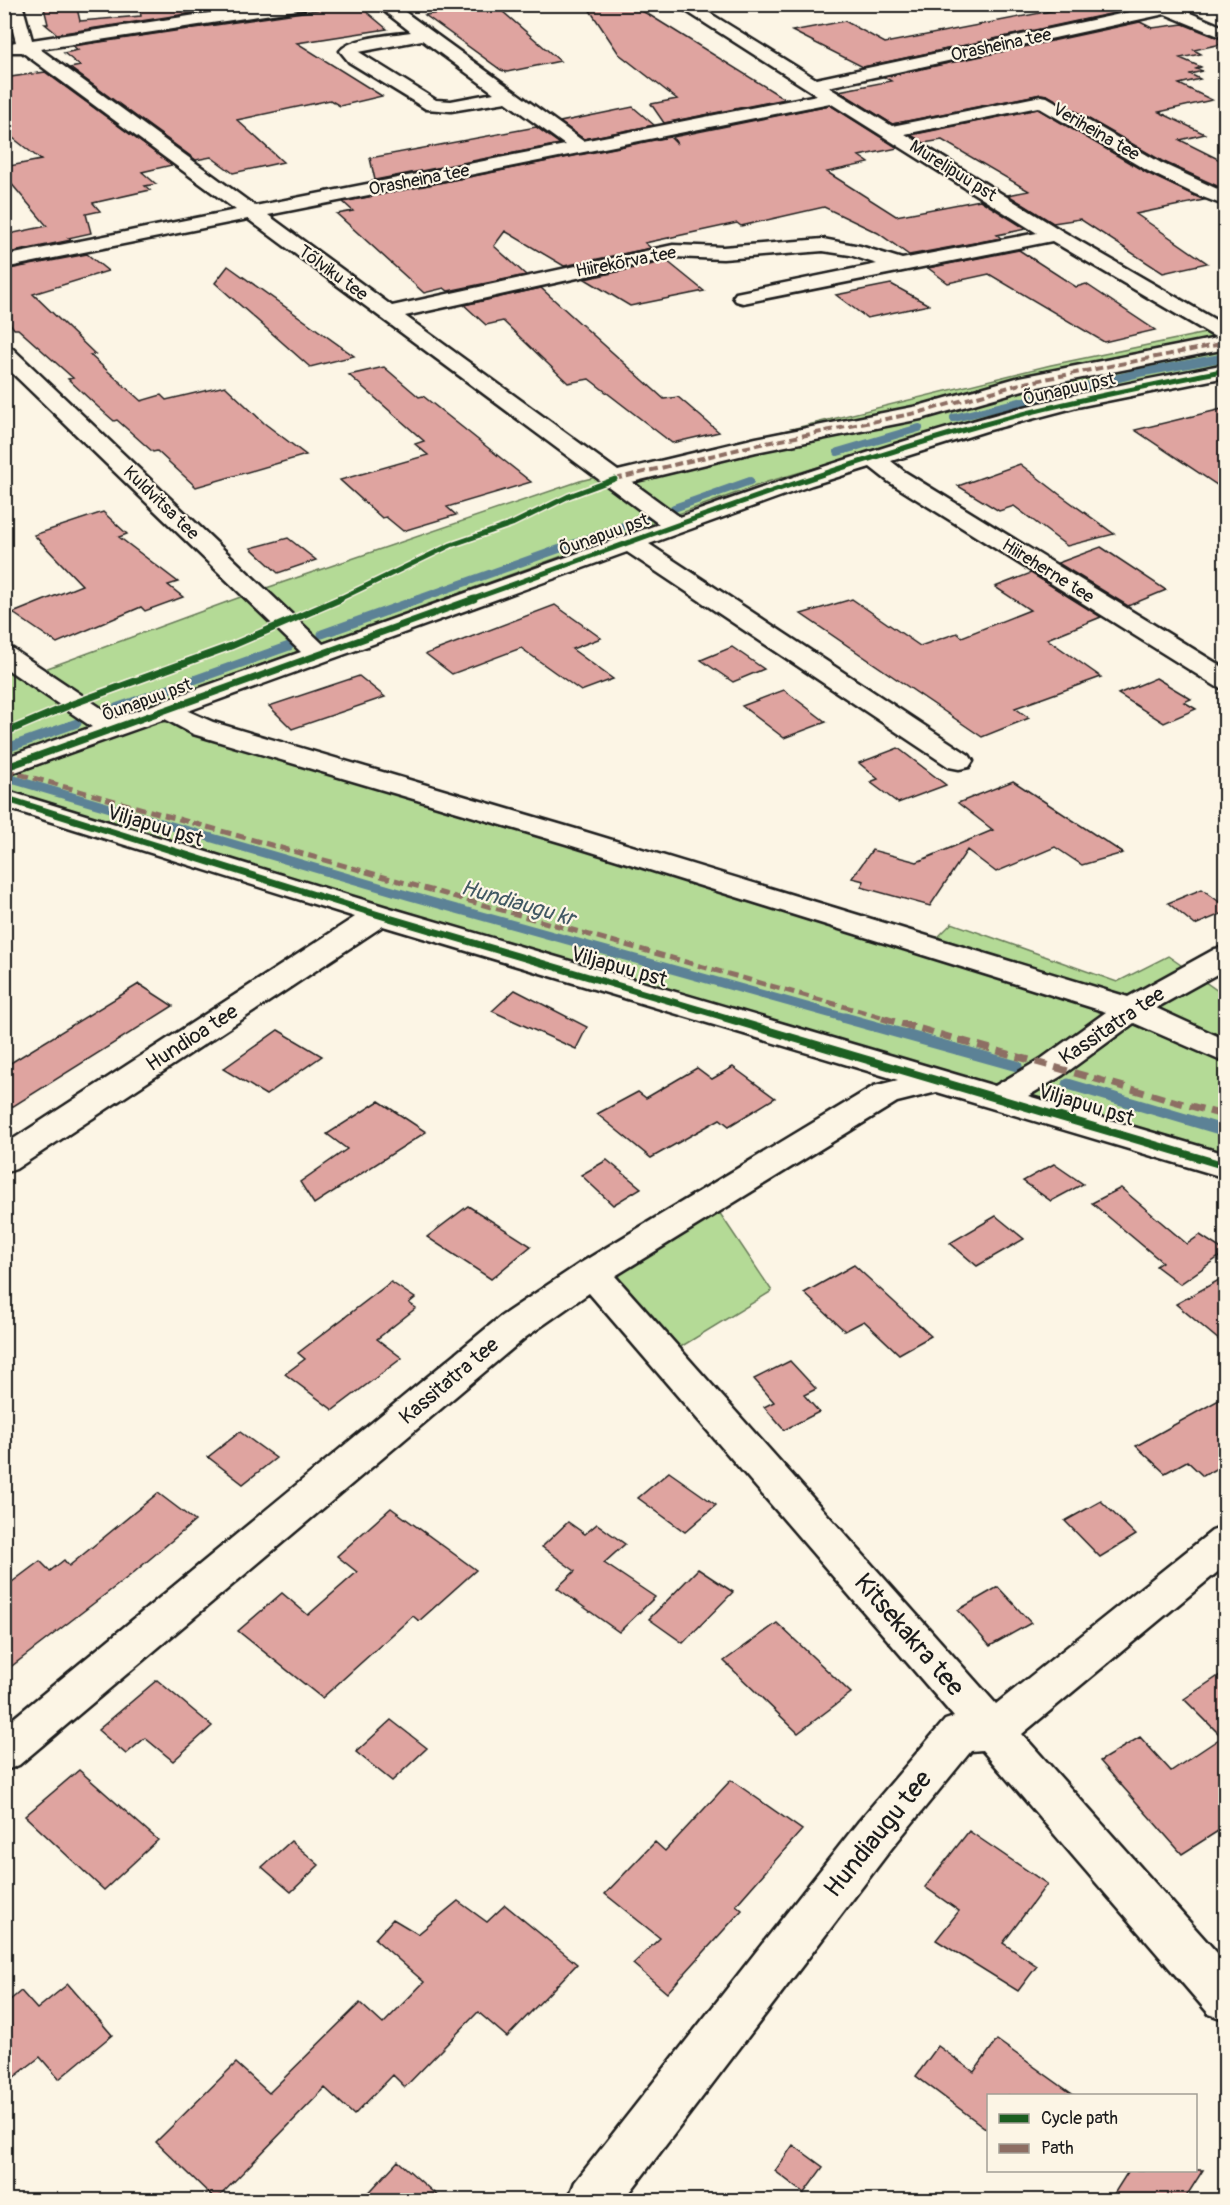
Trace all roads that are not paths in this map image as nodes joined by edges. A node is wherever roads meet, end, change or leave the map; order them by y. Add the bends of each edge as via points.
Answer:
1 (14, 4) edge
2 (304, 4) edge
3 (383, 4) edge
4 (683, 4) edge
5 (1190, 4) edge
6 (1161, 7) edge
7 (1226, 34) edge
8 (425, 35) junction
9 (25, 46) junction
10 (4, 50) edge
11 (813, 84) junction
12 (508, 96) junction
13 (832, 97) junction
14 (890, 132) junction
15 (581, 148) junction
16 (1226, 200) edge
17 (250, 213) junction
18 (1055, 235) junction
19 (4, 262) edge
20 (902, 266) junction
21 (743, 297) dead end
22 (388, 312) junction
23 (1226, 335) edge
24 (1226, 343) edge
25 (4, 353) edge
26 (1226, 370) edge
27 (921, 412) junction
28 (956, 433) junction
29 (873, 458) junction
30 (615, 479) junction
31 (676, 525) junction
32 (629, 542) junction
33 (317, 653) junction
34 (4, 655) edge
35 (1226, 681) edge
36 (168, 708) junction
37 (112, 728) junction
38 (959, 761) dead end
39 (4, 768) edge
40 (4, 798) edge
41 (379, 915) junction
42 (1226, 956) edge
43 (1131, 1009) junction
44 (832, 1049) junction
45 (1226, 1053) edge
46 (940, 1080) junction
47 (1000, 1098) junction
48 (855, 1112) junction
49 (4, 1161) edge
50 (1226, 1166) edge
51 (592, 1273) junction
52 (1226, 1542) edge
53 (994, 1731) junction
54 (4, 1752) edge
55 (1226, 1998) edge
56 (593, 2200) edge

1 - 9 street
2 - 9 street
3 - 8 street
4 - 11 street, Murelipuu pst
5 - 6 street, Orasheina tee
6 - 7 street
6 - 11 street, Orasheina tee
8 - 12 street
8 - 12 street via 362,45 348,51 432,105 451,106
9 - 10 street
9 - 17 street, Tõlviku tee
11 - 13 street, Murelipuu pst
12 - 15 street
13 - 14 street, Murelipuu pst
13 - 15 street, Orasheina tee
14 - 16 street, Veriheina tee via 1041,101
14 - 18 street, Murelipuu pst
15 - 17 street, Orasheina tee
17 - 19 street, Orasheina tee
17 - 22 street, Tõlviku tee
18 - 20 street, Hiirekõrva tee
18 - 23 street, Murelipuu pst
20 - 21 street, Hiirekõrva tee
20 - 22 street, Hiirekõrva tee via 823,245 673,251
22 - 30 street, Tõlviku tee
24 - 27 street via 1020,384
25 - 33 street, Kuldvitsa tee
26 - 28 street, Õunapuu pst via 1076,401
27 - 28 street
27 - 30 street via 756,445
28 - 29 street, Õunapuu pst
29 - 31 street, Õunapuu pst
29 - 35 street, Hiireherne tee via 897,477
30 - 31 street, Tõlviku tee
31 - 32 street, Õunapuu pst
32 - 33 street, Õunapuu pst
32 - 38 street, Õunapuu pst
33 - 36 street, Õunapuu pst
34 - 37 street
36 - 37 street, Õunapuu pst
36 - 43 street via 203,728
37 - 39 street, Õunapuu pst
40 - 41 street, Viljapuu pst
41 - 44 street, Viljapuu pst
41 - 49 street, Hundioa tee
42 - 43 street, Kassitatra tee
43 - 45 street
43 - 47 street, Kassitatra tee via 1052,1067
44 - 46 street, Viljapuu pst
44 - 48 street via 854,1078
46 - 47 street, Viljapuu pst
46 - 48 street, Kassitatra tee via 886,1094
47 - 50 street, Viljapuu pst
48 - 51 street, Kassitatra tee
51 - 53 street, Kitsekakra tee
51 - 54 street, Kassitatra tee via 513,1327
52 - 53 street
53 - 55 street, Kitsekakra tee
53 - 56 street, Hundiaugu tee via 960,1732 875,1835

